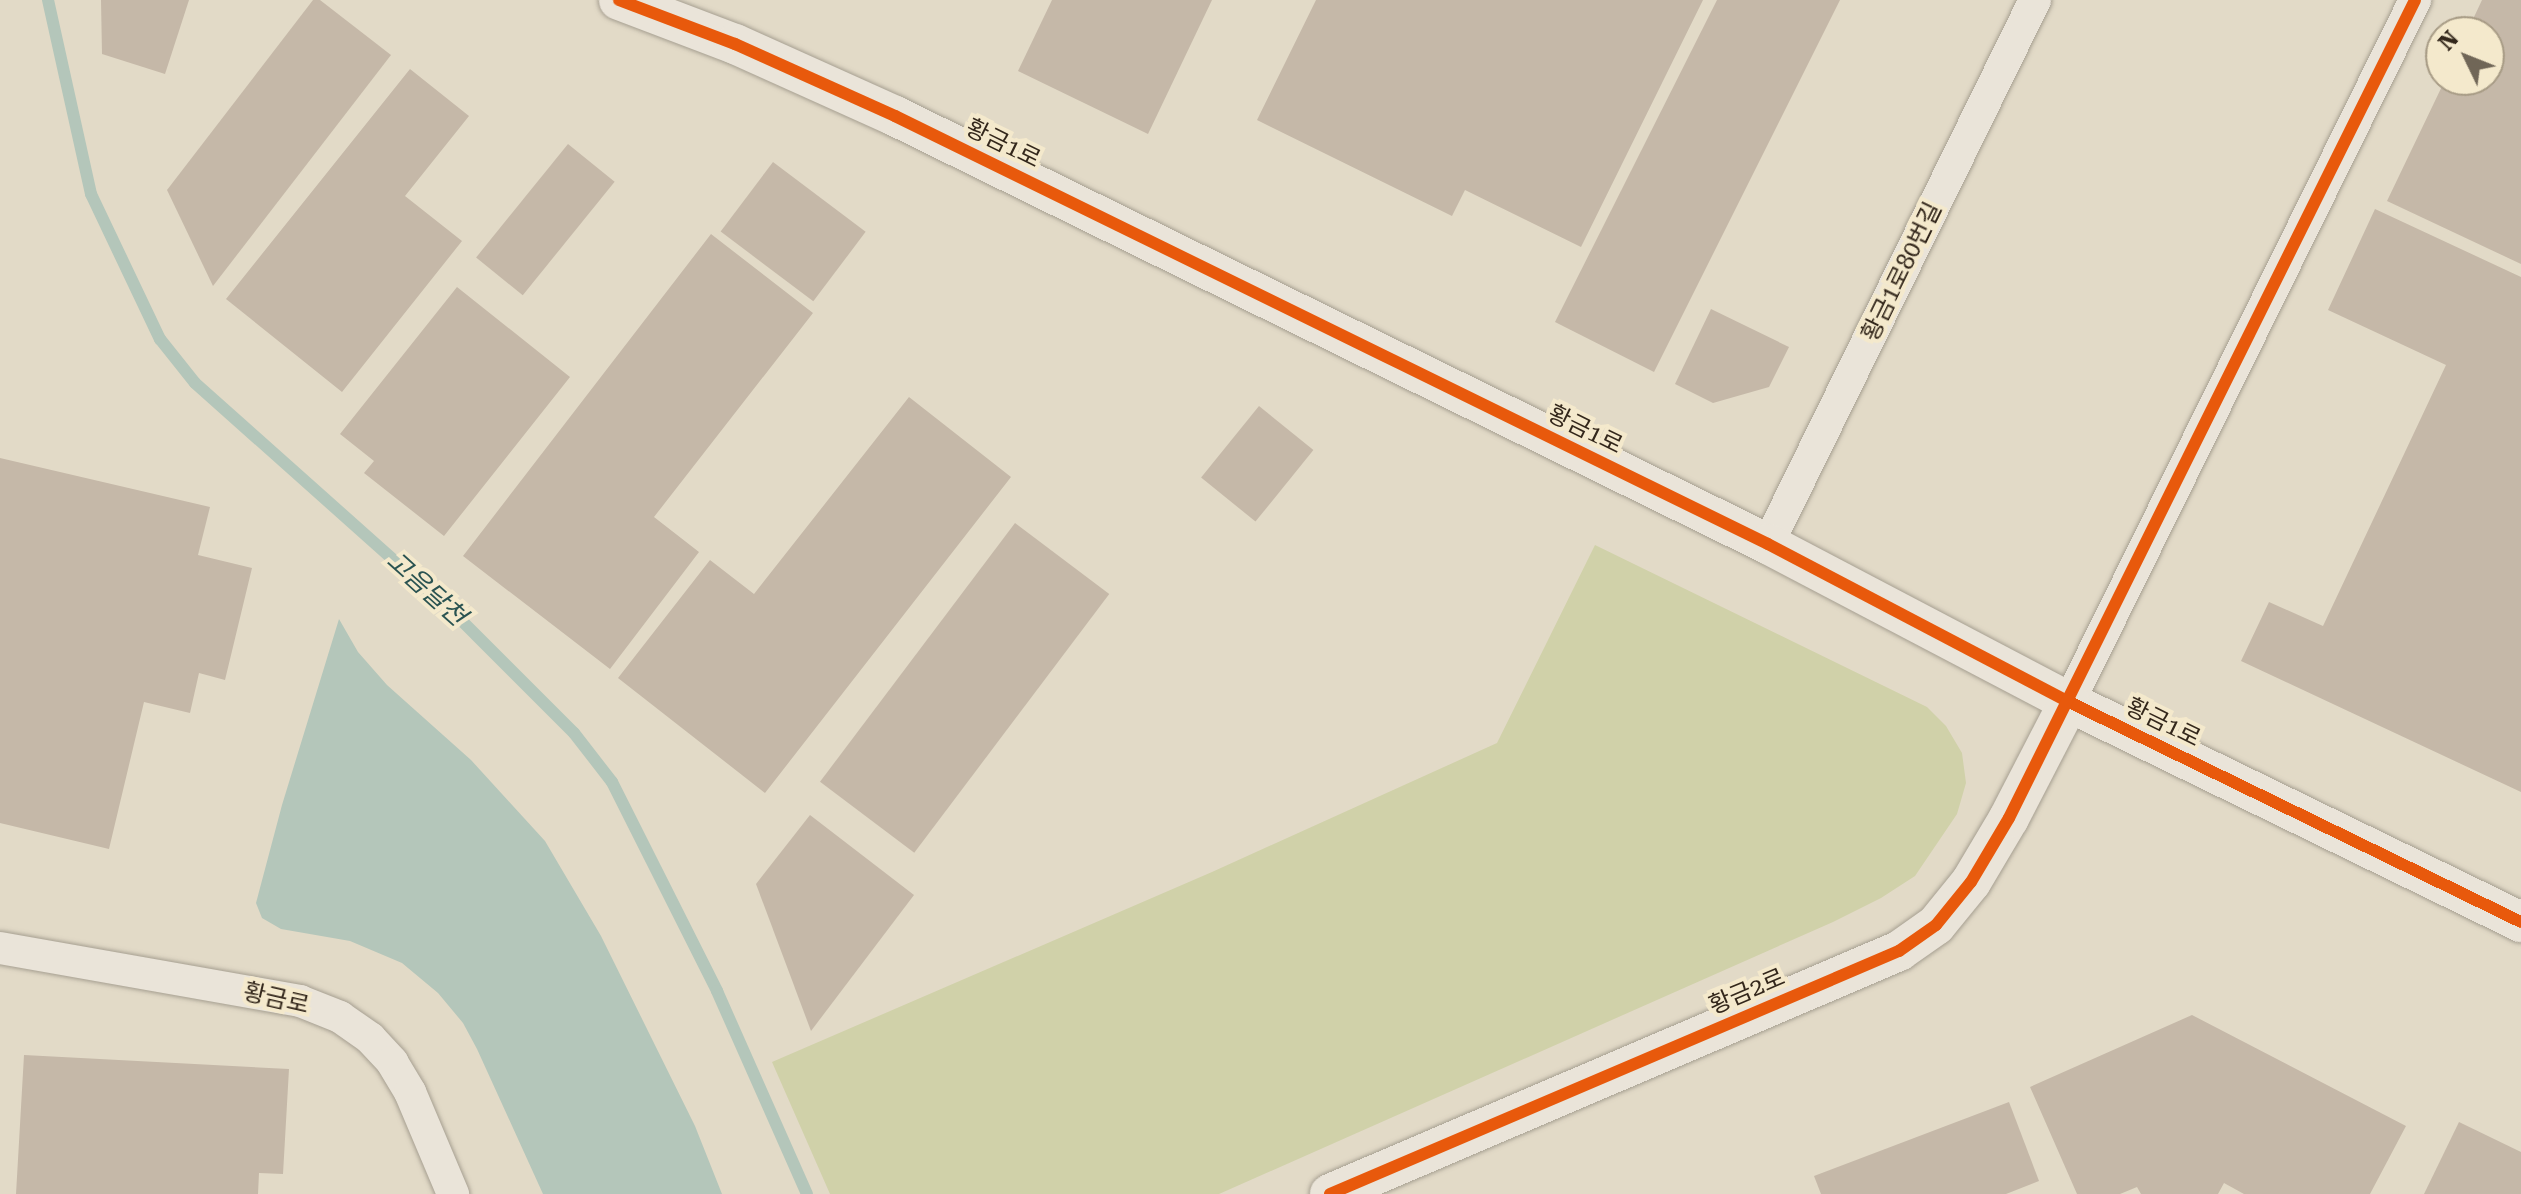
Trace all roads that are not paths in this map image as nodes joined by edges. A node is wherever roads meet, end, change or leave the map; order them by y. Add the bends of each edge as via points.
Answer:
1 (619, 0) edge
2 (2035, 0) edge
3 (2415, 0) edge
4 (1768, 544) junction
5 (2069, 702) junction
6 (2521, 922) edge
7 (0, 948) edge
8 (453, 1194) edge
9 (1330, 1194) edge

1 - 4 street, 황금1로 via 735,44 895,116
2 - 4 street, 황금1로80번길
3 - 5 street
4 - 5 street, 황금1로
5 - 6 street, 황금1로
5 - 9 street, 황금2로 via 1971,882 1936,925 1899,951
7 - 8 street, 황금로 via 300,1001 340,1017 392,1062

